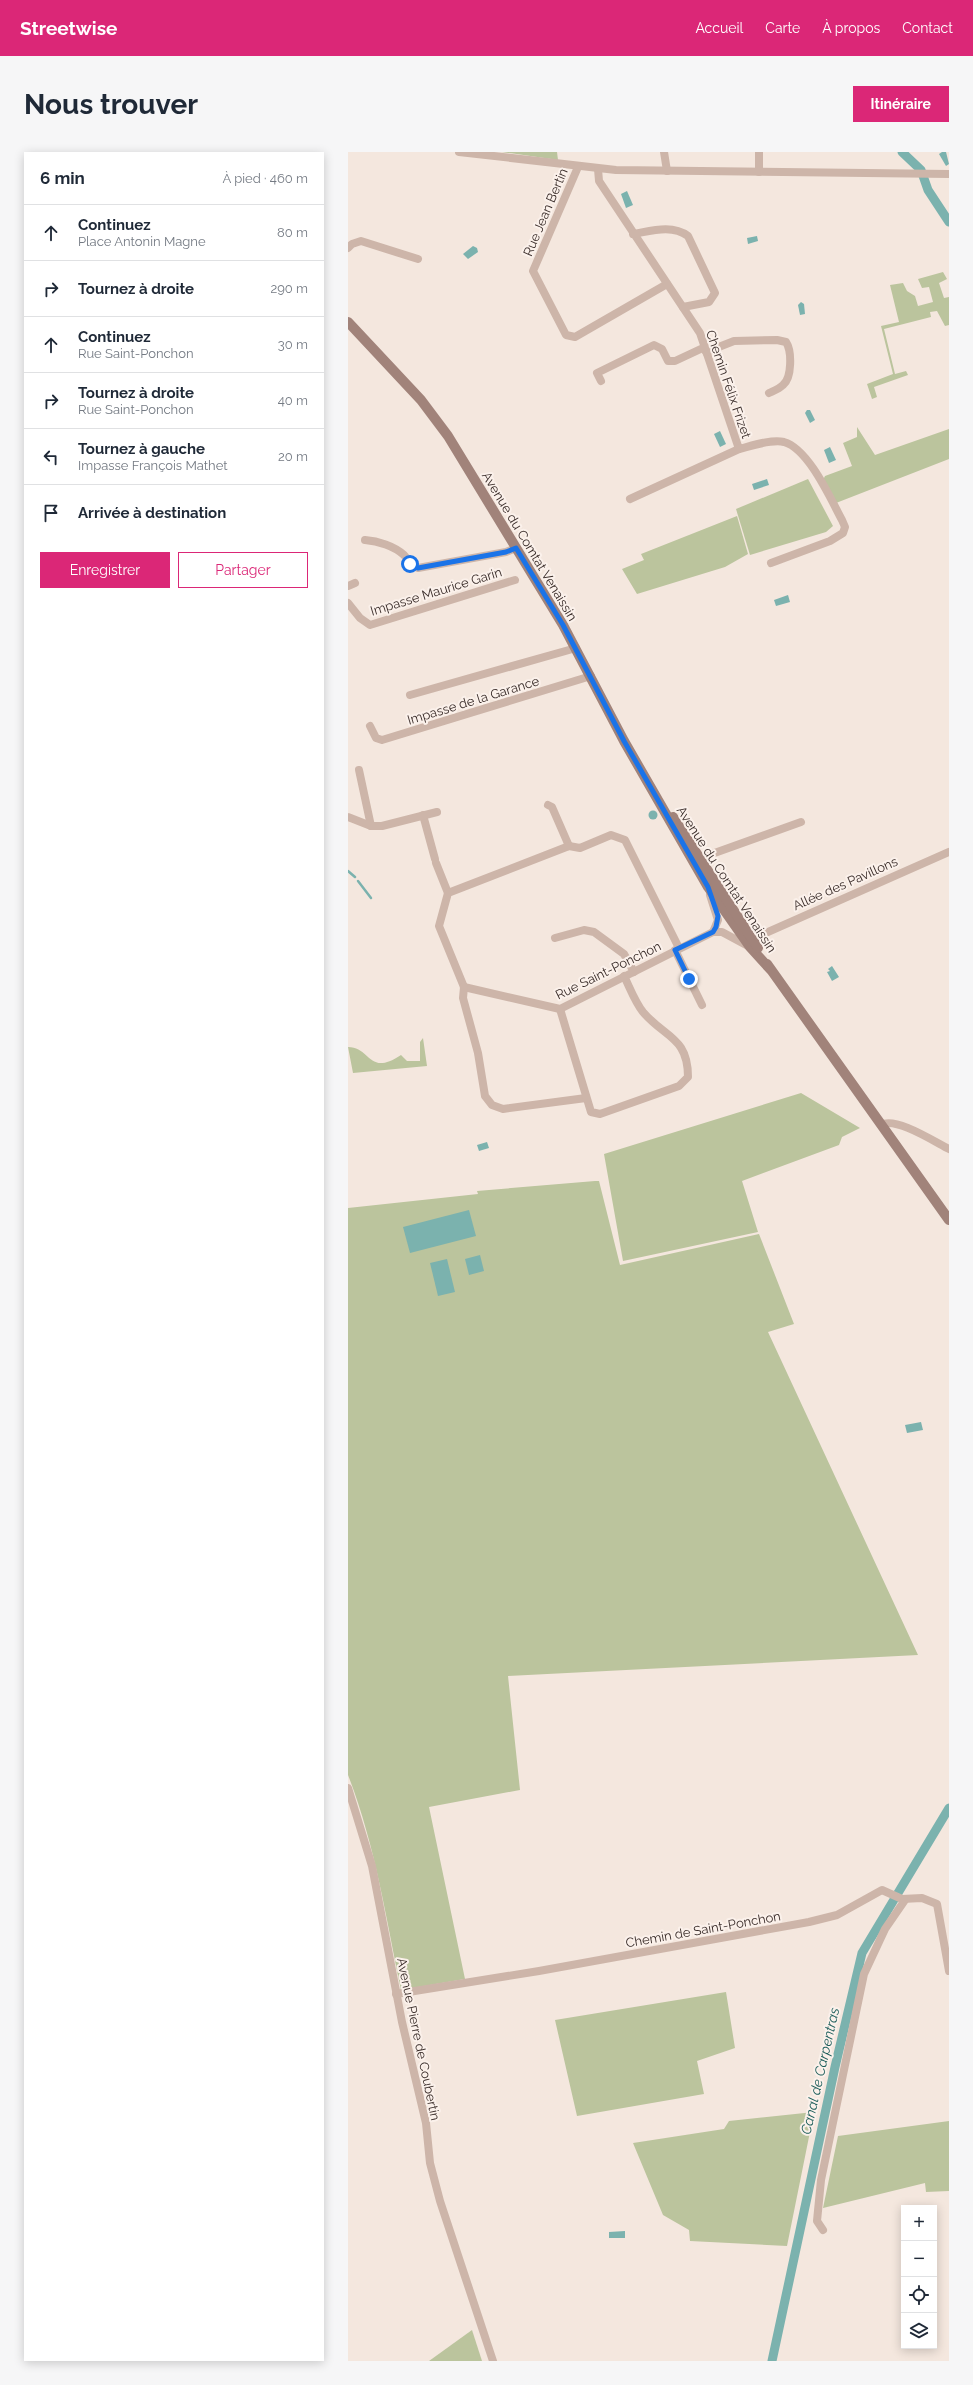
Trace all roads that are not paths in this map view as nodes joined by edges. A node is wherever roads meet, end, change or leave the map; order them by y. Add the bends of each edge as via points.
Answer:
1 (459, 152) edge
2 (664, 152) edge
3 (759, 152) edge
4 (578, 167) junction
5 (598, 169) junction
6 (667, 171) junction
7 (759, 172) junction
8 (949, 174) edge
9 (632, 234) junction
10 (348, 248) edge
11 (418, 260) dead end
12 (667, 284) junction
13 (683, 308) junction
14 (348, 322) edge
15 (705, 349) junction
16 (601, 381) dead end
17 (769, 393) dead end
18 (739, 449) junction
19 (630, 500) dead end
20 (365, 540) dead end
21 (516, 548) junction
22 (771, 563) dead end
23 (515, 580) dead end
24 (348, 603) edge
25 (576, 648) junction
26 (590, 676) junction
27 (410, 695) dead end
28 (370, 726) dead end
29 (359, 770) dead end
30 (548, 805) dead end
31 (437, 812) dead end
32 (423, 815) junction
33 (348, 817) edge
34 (801, 822) dead end
35 (372, 826) junction
36 (569, 846) junction
37 (949, 852) edge
38 (697, 860) junction
39 (708, 887) junction
40 (448, 893) junction
41 (727, 898) junction
42 (731, 922) junction
43 (717, 930) junction
44 (555, 938) dead end
45 (750, 939) junction
46 (677, 949) junction
47 (634, 972) junction
48 (624, 976) junction
49 (464, 987) junction
50 (702, 1005) dead end
51 (560, 1009) junction
52 (586, 1098) junction
53 (881, 1125) junction
54 (949, 1149) edge
55 (949, 1220) edge
56 (348, 1788) edge
57 (903, 1899) junction
58 (949, 1971) edge
59 (396, 1994) junction
60 (823, 2230) dead end
61 (493, 2361) edge

1 - 4 street
2 - 6 street
3 - 7 street
4 - 5 street
4 - 12 street, Rue Jean Bertin via 533,271 566,335 575,337
5 - 6 street
5 - 9 street, Chemin Félix Frizet via 599,182
6 - 7 street
7 - 8 street
9 - 12 street, Chemin Félix Frizet
9 - 13 street via 666,229 679,230 688,236 715,293 709,302
10 - 11 street via 362,241
12 - 13 street, Chemin Félix Frizet
13 - 15 street, Chemin Félix Frizet via 700,334
14 - 21 main road, Avenue du Comtat Venaissin via 442,426
15 - 16 street via 675,361 668,361 662,349 654,345 597,373
15 - 17 street via 734,341 786,342 790,348 788,377 784,385
15 - 18 street, Chemin Félix Frizet
18 - 19 street
18 - 22 street, Chemin Félix Frizet via 772,442 784,442 794,448 818,476 844,527 843,533 830,541
20 - 21 street via 387,545 404,555 410,564 418,568
21 - 25 main road, Avenue du Comtat Venaissin
23 - 24 street, Impasse Maurice Garin via 370,625 360,618
25 - 26 main road, Avenue du Comtat Venaissin
25 - 27 street
26 - 28 street, Impasse de la Garance via 382,740 376,738
26 - 38 main road, Avenue du Comtat Venaissin via 624,741 662,804 677,822
29 - 35 street
30 - 36 street via 552,807
31 - 32 street
32 - 35 street via 382,826
32 - 40 street via 435,861
33 - 35 street
34 - 38 street
36 - 40 street
36 - 46 street via 580,848 611,835 625,840
37 - 45 street, Allée des Pavillons
38 - 39 main road, Avenue du Comtat Venaissin
38 - 41 main road, Avenue du Comtat Venaissin
39 - 42 main road, Avenue du Comtat Venaissin
39 - 43 street via 718,916
40 - 49 street via 439,926
41 - 42 street
41 - 45 main road, Avenue du Comtat Venaissin
42 - 43 street
42 - 45 main road, Avenue du Comtat Venaissin
42 - 45 street
43 - 45 street
43 - 46 street, Rue Saint-Ponchon
44 - 47 street via 584,930 594,932 624,954
45 - 53 main road, Avenue du Comtat Venaissin
46 - 47 street, Rue Saint-Ponchon
46 - 50 street
47 - 48 street, Rue Saint-Ponchon
48 - 51 street, Rue Saint-Ponchon
48 - 52 street via 642,1011 684,1050 688,1077 678,1086 600,1114 591,1112
49 - 51 street, Rue Saint-Ponchon
49 - 52 street via 463,998 478,1053 480,1075 485,1096 492,1105 503,1109
51 - 52 street
53 - 54 street via 896,1124 922,1134
53 - 55 main road, Avenue du Comtat Venaissin
56 - 59 street, Avenue Pierre de Coubertin via 372,1866
57 - 58 street, Chemin de Saint-Ponchon via 922,1898 937,1904
57 - 59 street, Chemin de Saint-Ponchon via 882,1890 837,1916 809,1922
57 - 60 street via 885,1929 864,1974 821,2180 817,2221
59 - 61 street, Avenue Pierre de Coubertin via 426,2123 432,2171

